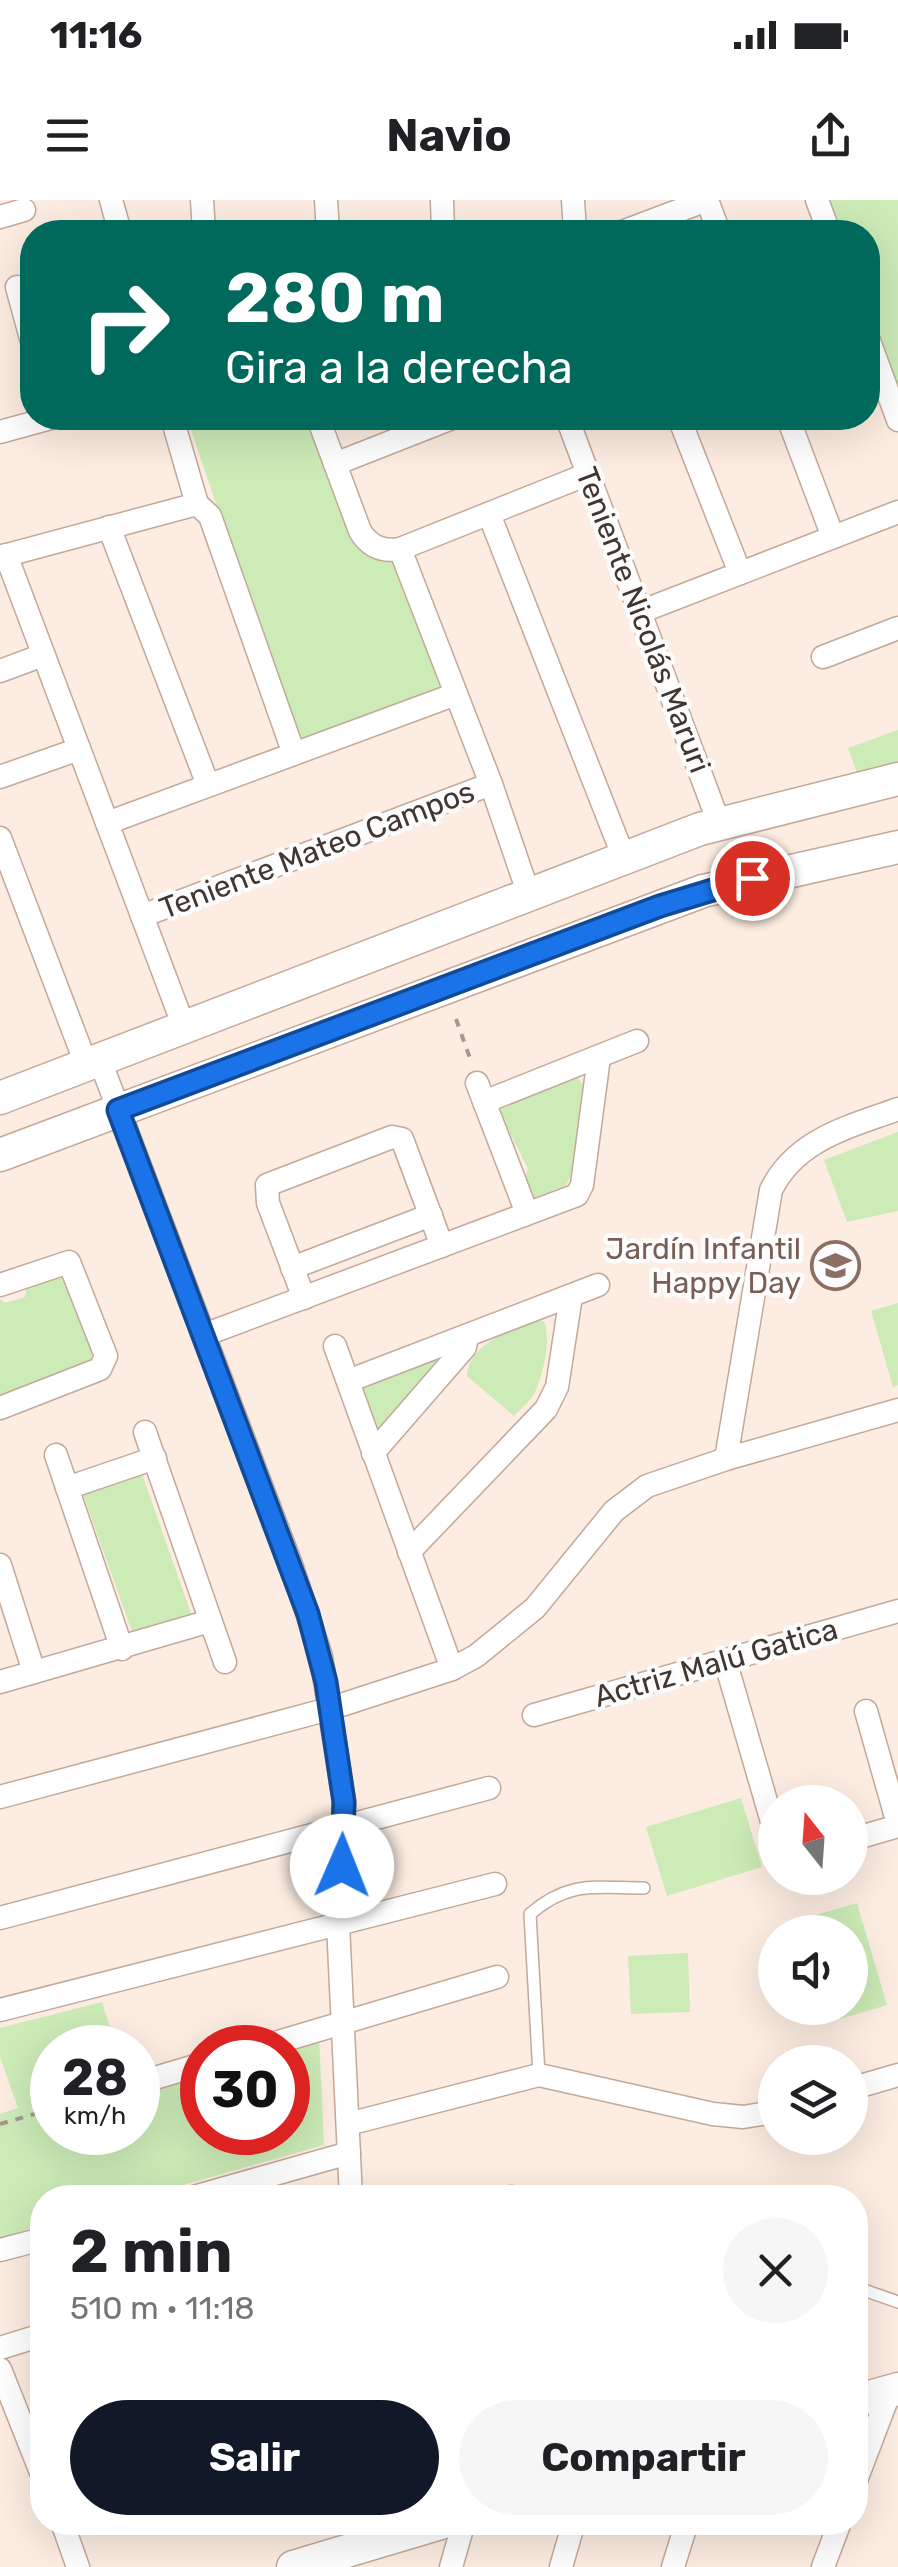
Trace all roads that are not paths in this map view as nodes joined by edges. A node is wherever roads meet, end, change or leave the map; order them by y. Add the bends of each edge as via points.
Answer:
1 (707, 200) edge
2 (24, 210) dead end
3 (0, 217) edge
4 (654, 220) edge
5 (17, 287) dead end
6 (20, 298) edge
7 (880, 371) edge
8 (898, 420) edge
9 (175, 430) edge
10 (322, 430) edge
11 (421, 430) edge
12 (572, 430) edge
13 (685, 430) edge
14 (793, 430) edge
15 (334, 464) junction
16 (588, 474) junction
17 (197, 504) junction
18 (898, 512) edge
19 (489, 514) junction
20 (109, 527) junction
21 (833, 537) junction
22 (400, 549) junction
23 (3, 556) edge
24 (740, 573) junction
25 (640, 612) junction
26 (898, 628) edge
27 (43, 655) junction
28 (824, 657) dead end
29 (0, 671) edge
30 (456, 694) junction
31 (79, 749) junction
32 (294, 754) junction
33 (0, 777) edge
34 (898, 780) edge
35 (491, 784) junction
36 (208, 786) junction
37 (107, 823) junction
38 (719, 823) junction
39 (0, 838) edge
40 (898, 847) edge
41 (624, 858) junction
42 (529, 895) junction
43 (142, 916) junction
44 (184, 1028) junction
45 (637, 1042) dead end
46 (599, 1057) junction
47 (93, 1061) junction
48 (0, 1098) edge
49 (898, 1108) edge
50 (118, 1110) junction
51 (0, 1155) edge
52 (430, 1215) junction
53 (524, 1215) junction
54 (442, 1246) junction
55 (292, 1268) junction
56 (0, 1285) edge
57 (598, 1285) dead end
58 (572, 1296) junction
59 (304, 1298) junction
60 (204, 1335) junction
61 (467, 1336) junction
62 (335, 1346) dead end
63 (348, 1382) junction
64 (0, 1408) edge
65 (898, 1410) edge
66 (146, 1432) dead end
67 (373, 1453) junction
68 (56, 1454) dead end
69 (155, 1458) junction
70 (726, 1459) junction
71 (67, 1488) junction
72 (409, 1552) junction
73 (2, 1577) edge
74 (898, 1611) edge
75 (210, 1621) junction
76 (122, 1649) junction
77 (724, 1660) junction
78 (225, 1662) dead end
79 (452, 1670) junction
80 (34, 1672) junction
81 (0, 1682) edge
82 (329, 1709) junction
83 (866, 1711) dead end
84 (534, 1715) dead end
85 (761, 1785) edge
86 (489, 1788) dead end
87 (0, 1797) edge
88 (898, 1825) edge
89 (343, 1826) junction
90 (868, 1834) edge
91 (495, 1884) dead end
92 (644, 1888) dead end
93 (0, 1918) edge
94 (338, 1924) junction
95 (497, 1977) dead end
96 (0, 2010) edge
97 (343, 2022) junction
98 (310, 2032) edge
99 (898, 2074) edge
100 (539, 2075) junction
101 (868, 2083) edge
102 (758, 2115) edge
103 (348, 2124) junction
104 (349, 2153) junction
105 (236, 2185) edge
106 (350, 2185) edge
107 (30, 2241) edge
108 (0, 2250) edge
109 (868, 2292) edge
110 (898, 2302) edge
111 (30, 2339) edge
112 (0, 2348) edge
113 (0, 2369) edge
114 (894, 2390) edge
115 (868, 2397) edge
116 (23, 2430) edge
117 (868, 2452) edge
118 (67, 2535) edge
119 (396, 2535) edge
120 (460, 2535) edge
121 (570, 2535) edge
122 (682, 2535) edge
123 (835, 2535) edge
124 (351, 2547) edge
125 (78, 2567) edge
126 (293, 2567) edge
127 (450, 2567) edge
128 (561, 2567) edge
129 (673, 2567) edge
130 (823, 2567) edge

1 - 4 street
2 - 3 street
5 - 6 street
7 - 8 street
9 - 17 street
10 - 15 street
11 - 15 street
12 - 16 street, Teniente Nicolás Maruri
13 - 24 street
14 - 21 street
15 - 22 street via 364,537 384,550
16 - 19 street
16 - 25 street, Teniente Nicolás Maruri
17 - 20 street
17 - 32 street via 210,516
18 - 21 street
19 - 22 street
19 - 41 street
20 - 23 street
20 - 36 street
21 - 24 street
22 - 30 street
23 - 27 street
24 - 25 street
25 - 38 street, Teniente Nicolás Maruri
26 - 28 street
27 - 29 street
27 - 31 street
30 - 32 street
30 - 35 street
31 - 33 street
31 - 37 street
32 - 36 street
34 - 38 street
35 - 42 street
35 - 43 street, Teniente Mateo Campos
36 - 37 street
37 - 43 street
38 - 41 street
39 - 47 street
40 - 50 street via 752,878 660,906
41 - 42 street
42 - 44 street
43 - 44 street
44 - 47 street
45 - 46 street
46 - 53 street via 582,1185 577,1195
46 - 53 street via 480,1092
47 - 48 street
47 - 50 street
49 - 70 street via 815,1141 777,1177
50 - 51 street
50 - 60 street
52 - 54 street
52 - 55 street
52 - 55 street via 402,1139 392,1136 267,1185
53 - 54 street
54 - 59 street
55 - 59 street
56 - 64 street via 69,1262 106,1356 100,1369
57 - 58 street
58 - 61 street
58 - 72 street via 557,1387 546,1409
59 - 60 street
60 - 82 street via 308,1614
61 - 63 street
61 - 67 street via 465,1347
62 - 63 street
63 - 67 street
65 - 70 street
66 - 69 street
67 - 72 street
68 - 71 street
69 - 71 street
69 - 75 street
70 - 79 street via 666,1477 629,1497 535,1608
71 - 76 street
72 - 79 street
73 - 80 street
74 - 77 street, Actriz Malú Gatica
75 - 76 street
75 - 78 street
76 - 80 street
77 - 84 street, Actriz Malú Gatica
77 - 85 street
79 - 82 street
80 - 81 street
82 - 87 street
82 - 89 street
83 - 88 street
86 - 89 street
88 - 90 street
89 - 93 street
89 - 94 street
91 - 94 street
92 - 100 lane via 571,1888 530,1914
94 - 96 street
94 - 97 street
95 - 97 street
97 - 98 street
97 - 103 street
99 - 101 street
100 - 102 street via 713,2114
100 - 103 street
103 - 104 street
104 - 105 street
104 - 106 street
107 - 108 street
109 - 110 lane
111 - 112 street
113 - 116 street
114 - 115 street
114 - 117 street
118 - 125 street
119 - 124 street
120 - 127 street
121 - 128 street
122 - 129 street
123 - 130 street
124 - 126 street

